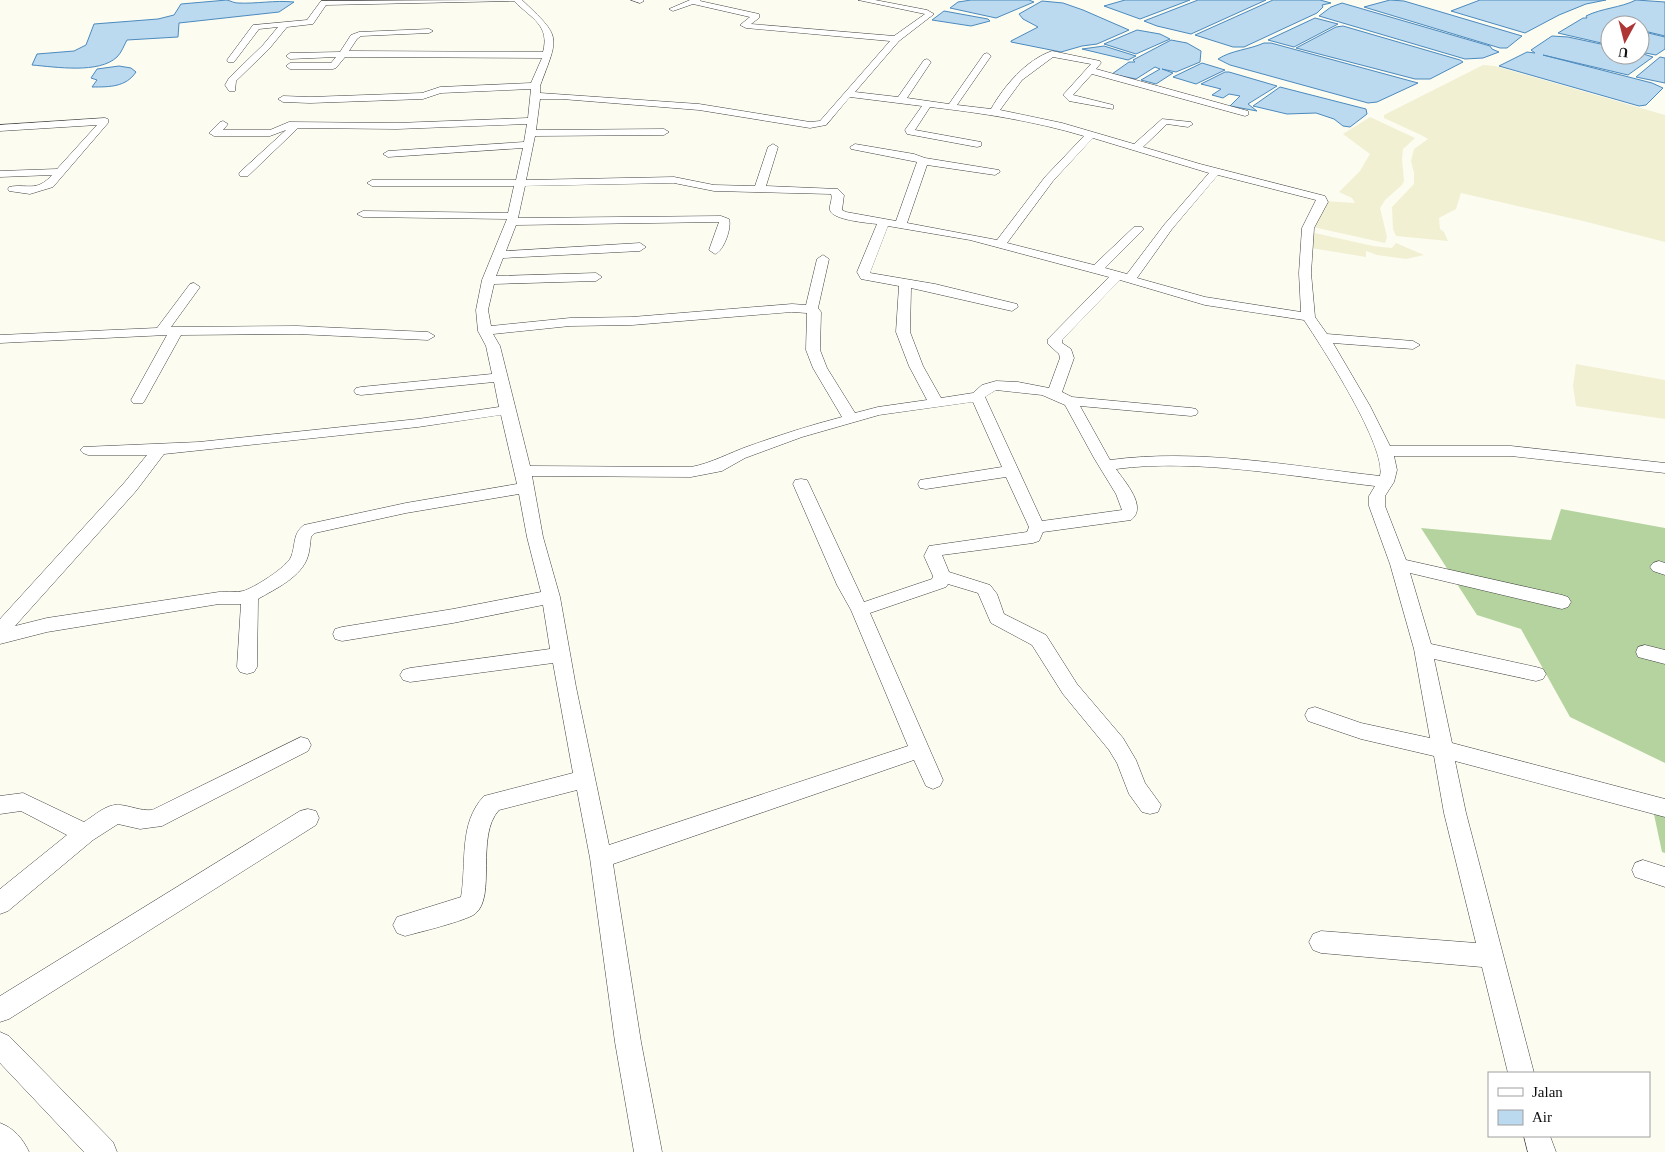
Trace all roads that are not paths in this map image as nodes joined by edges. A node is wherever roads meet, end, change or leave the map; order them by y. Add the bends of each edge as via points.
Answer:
1 (511, 0) edge
2 (517, 0) edge
3 (862, 0) edge
4 (408, 1) edge
5 (486, 1) junction
6 (695, 1) edge
7 (884, 4) junction
8 (673, 8) dead end
9 (479, 9) dead end
10 (876, 9) dead end
11 (286, 23) junction
12 (429, 31) dead end
13 (896, 39) junction
14 (344, 50) junction
15 (372, 53) junction
16 (548, 55) junction
17 (987, 56) dead end
18 (231, 60) dead end
19 (361, 62) dead end
20 (927, 62) dead end
21 (1089, 70) junction
22 (232, 89) dead end
23 (535, 91) junction
24 (848, 94) junction
25 (283, 99) dead end
26 (900, 100) junction
27 (927, 104) junction
28 (951, 107) junction
29 (1110, 107) dead end
30 (994, 112) junction
31 (1245, 113) dead end
32 (223, 124) dead end
33 (1188, 124) dead end
34 (296, 125) junction
35 (0, 128) edge
36 (664, 132) dead end
37 (530, 133) junction
38 (1091, 134) junction
39 (977, 144) dead end
40 (773, 146) dead end
41 (1137, 146) junction
42 (856, 147) dead end
43 (388, 154) dead end
44 (923, 161) junction
45 (1216, 171) junction
46 (60, 172) junction
47 (995, 172) dead end
48 (0, 174) edge
49 (244, 174) dead end
50 (372, 183) dead end
51 (520, 183) junction
52 (13, 189) dead end
53 (759, 190) junction
54 (362, 214) dead end
55 (512, 219) junction
56 (884, 221) junction
57 (901, 224) junction
58 (1138, 228) dead end
59 (1000, 244) junction
60 (640, 247) dead end
61 (715, 250) dead end
62 (498, 255) junction
63 (823, 258) dead end
64 (1097, 270) junction
65 (1116, 276) junction
66 (596, 277) dead end
67 (488, 280) junction
68 (1129, 280) junction
69 (905, 282) junction
70 (194, 287) dead end
71 (1012, 307) dead end
72 (811, 309) junction
73 (1308, 317) junction
74 (176, 331) junction
75 (486, 331) junction
76 (161, 332) junction
77 (428, 336) dead end
78 (1323, 338) junction
79 (0, 339) edge
80 (1413, 345) dead end
81 (500, 377) junction
82 (361, 391) dead end
83 (1054, 394) junction
84 (978, 397) junction
85 (138, 400) dead end
86 (1069, 401) junction
87 (937, 404) junction
88 (507, 410) junction
89 (1191, 412) dead end
90 (851, 419) junction
91 (88, 450) dead end
92 (159, 450) junction
93 (1386, 451) junction
94 (1106, 466) junction
95 (1665, 468) edge
96 (1010, 471) junction
97 (524, 479) junction
98 (1386, 482) junction
99 (801, 484) dead end
100 (926, 484) dead end
101 (1037, 527) junction
102 (1399, 564) junction
103 (942, 576) junction
104 (246, 597) junction
105 (551, 597) junction
106 (1562, 602) dead end
107 (860, 610) junction
108 (0, 631) edge
109 (342, 634) dead end
110 (0, 637) edge
111 (1423, 649) junction
112 (1645, 652) dead end
113 (560, 655) junction
114 (1665, 656) edge
115 (247, 666) dead end
116 (1536, 674) dead end
117 (410, 675) dead end
118 (1314, 715) dead end
119 (302, 745) dead end
120 (1442, 749) junction
121 (920, 750) junction
122 (585, 779) junction
123 (933, 780) dead end
124 (1150, 804) dead end
125 (0, 805) edge
126 (1665, 808) edge
127 (308, 818) dead end
128 (85, 833) junction
129 (601, 858) junction
130 (1643, 870) dead end
131 (1665, 877) edge
132 (0, 903) edge
133 (405, 925) dead end
134 (1321, 942) dead end
135 (1492, 956) junction
136 (0, 1010) edge
137 (0, 1045) edge
138 (1521, 1072) edge
139 (0, 1136) edge
140 (1537, 1137) edge
141 (15, 1152) edge
142 (103, 1152) edge
143 (648, 1152) edge
144 (1542, 1152) edge

1 - 5 street
2 - 16 street via 548,33
3 - 7 street
4 - 5 street
4 - 11 street via 326,3 312,21
5 - 9 street
6 - 8 street
6 - 13 street via 756,16 744,24 746,26
7 - 10 street
7 - 13 street via 930,13
11 - 18 street via 256,27
11 - 22 street via 232,80
12 - 14 street via 359,34
13 - 24 street
14 - 14 street via 333,66 290,57
14 - 15 street
15 - 16 street
15 - 19 street
16 - 23 street
17 - 28 street
20 - 26 street
21 - 29 street via 1068,97
21 - 30 street via 1097,63 1052,54 1029,69 1006,92
21 - 31 street
23 - 24 street via 699,107 810,125 823,123
23 - 25 street via 440,90 423,96
23 - 37 street
24 - 26 street
26 - 27 street
27 - 28 street
27 - 39 street via 911,132
28 - 30 street
30 - 38 street
32 - 34 street via 214,133 270,133 281,126
33 - 41 street via 1165,121
34 - 37 street
34 - 49 street
35 - 46 street via 104,120
36 - 37 street
37 - 43 street
37 - 51 street
38 - 41 street
38 - 59 street via 1049,180
40 - 53 street
41 - 45 street
42 - 44 street
44 - 47 street
44 - 57 street
45 - 68 street via 1168,226
45 - 73 street via 1322,199 1308,228 1305,272
46 - 48 street
46 - 52 street via 46,187 30,191
50 - 51 street
51 - 53 street via 674,180 714,188
51 - 55 street
53 - 56 street via 834,191 838,193 838,213
54 - 55 street
55 - 61 street via 721,219 725,224
55 - 62 street
56 - 57 street
56 - 69 street via 863,272 872,278
57 - 59 street
58 - 64 street
59 - 64 street
60 - 62 street
62 - 67 street
63 - 72 street
64 - 65 street
65 - 68 street
65 - 83 street via 1055,339 1055,344 1066,352 1068,358
66 - 67 street
67 - 75 street via 482,310
68 - 73 street via 1205,301
69 - 71 street
69 - 87 street via 903,332 916,366
70 - 76 street
72 - 75 street via 570,322
72 - 90 street via 814,312 813,350 820,368
73 - 78 street
74 - 76 street
74 - 77 street via 297,330
74 - 85 street
75 - 81 street
76 - 79 street
78 - 80 street
78 - 93 street
81 - 82 street
81 - 88 street
83 - 84 street via 1022,387 993,386
83 - 86 street
84 - 87 street
84 - 96 street
86 - 89 street
86 - 94 street
87 - 90 street via 878,411
88 - 92 street via 310,436
88 - 97 street
90 - 97 street via 797,434 705,470
91 - 92 street
92 - 108 street via 130,487
93 - 95 street via 1511,451
93 - 98 street via 1389,470
94 - 98 street via 1142,461 1208,462
94 - 101 street via 1127,499 1130,512 1125,516
96 - 100 street
96 - 101 street
97 - 104 street via 310,529 302,536 298,560 291,568
97 - 105 street
98 - 102 street via 1377,496 1377,506
99 - 107 street
101 - 103 street via 1033,537 935,550 933,556
102 - 106 street
102 - 111 street
103 - 107 street via 940,583
103 - 124 street via 984,589 996,618 1039,640 1070,689 1116,744 1136,788
104 - 110 street via 219,598 47,625
104 - 115 street via 250,601
105 - 109 street
105 - 113 street
107 - 121 street
111 - 116 street
111 - 120 street
112 - 114 street
113 - 117 street
113 - 122 street
118 - 120 street via 1362,731
119 - 128 street via 154,819 112,815
120 - 126 street
120 - 135 street
121 - 123 street
121 - 129 street
122 - 129 street
122 - 133 street via 492,802 485,807 479,823 471,902 466,907
125 - 128 street via 23,802
127 - 136 street
128 - 132 street
129 - 143 street
130 - 131 street
134 - 135 street
135 - 138 street
137 - 142 street
139 - 141 street
140 - 144 street

